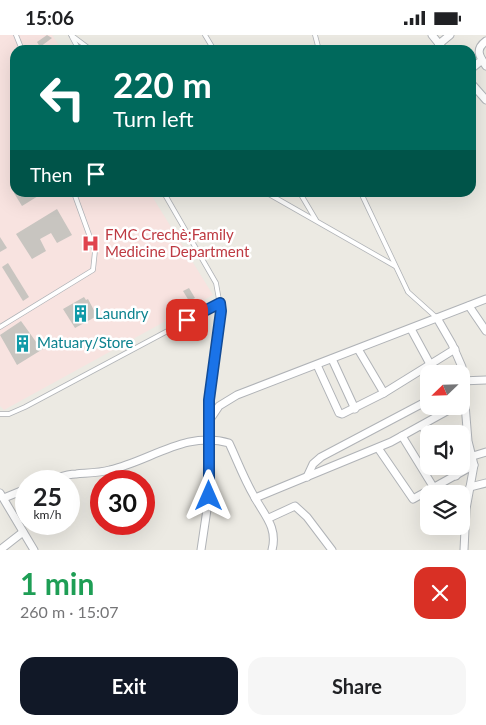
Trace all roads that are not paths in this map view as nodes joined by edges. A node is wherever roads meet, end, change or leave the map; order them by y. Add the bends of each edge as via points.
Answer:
1 (70, 35) edge
2 (432, 35) edge
3 (450, 35) edge
4 (486, 41) edge
5 (439, 44) joint
6 (84, 45) edge
7 (484, 63) edge
8 (476, 89) edge
9 (486, 100) edge
10 (75, 197) edge
11 (166, 197) edge
12 (274, 197) edge
13 (302, 197) edge
14 (363, 197) edge
15 (317, 222) junction
16 (395, 266) junction
17 (486, 299) edge
18 (220, 303) junction
19 (469, 306) junction
20 (437, 318) junction
21 (0, 327) edge
22 (411, 329) junction
23 (486, 331) edge
24 (358, 349) junction
25 (455, 349) junction
26 (332, 359) junction
27 (430, 364) junction
28 (317, 365) junction
29 (461, 365) edge
30 (486, 379) edge
31 (470, 380) edge
32 (384, 393) junction
33 (420, 404) edge
34 (355, 409) junction
35 (0, 414) edge
36 (441, 415) edge
37 (465, 415) edge
38 (209, 421) junction
39 (424, 425) edge
40 (420, 427) edge
41 (402, 436) junction
42 (209, 440) junction
43 (378, 447) junction
44 (486, 452) edge
45 (473, 456) junction
46 (474, 465) junction
47 (80, 473) edge
48 (456, 476) joint
49 (307, 477) junction
50 (486, 483) edge
51 (432, 485) edge
52 (440, 485) edge
53 (470, 487) joint
54 (15, 492) edge
55 (2, 495) edge
56 (420, 495) edge
57 (255, 498) junction
58 (15, 518) edge
59 (269, 518) junction
60 (19, 535) edge
61 (25, 535) edge
62 (464, 535) edge
63 (12, 540) junction
64 (0, 550) edge
65 (10, 550) edge
66 (34, 550) edge
67 (201, 550) edge
68 (272, 550) edge
69 (332, 550) edge
70 (464, 550) edge

1 - 6 lane
2 - 5 street
3 - 5 street
4 - 7 street via 480,45 479,51
8 - 9 street
10 - 21 lane via 95,251 93,271
11 - 18 lane via 210,270
12 - 15 lane
13 - 15 lane
14 - 16 lane
15 - 16 lane
16 - 20 lane via 408,292
17 - 19 street
18 - 35 lane via 25,407
18 - 38 lane
19 - 20 street
19 - 23 street
20 - 22 street
20 - 25 street
22 - 24 street
22 - 27 street
24 - 26 street
24 - 32 street
25 - 27 street
25 - 29 street
26 - 28 street
26 - 34 street
27 - 32 street
28 - 34 street via 339,413 347,414
28 - 38 street via 237,395 219,406
30 - 31 street
32 - 34 street
33 - 49 street via 321,457 308,470
36 - 39 street
37 - 45 street
38 - 42 street
40 - 41 street
41 - 43 street
41 - 51 street
42 - 47 street via 186,441 111,470
42 - 57 street via 229,443
42 - 67 street via 209,496
43 - 49 street
43 - 56 street via 413,499
44 - 45 street
45 - 46 street
46 - 48 street
46 - 53 street
48 - 52 street
49 - 57 street
50 - 53 street
54 - 55 street
55 - 58 street
57 - 59 street
59 - 68 street via 274,533
59 - 69 street via 295,506 308,517
60 - 63 street
61 - 66 street
62 - 70 street
63 - 64 street
63 - 65 street

